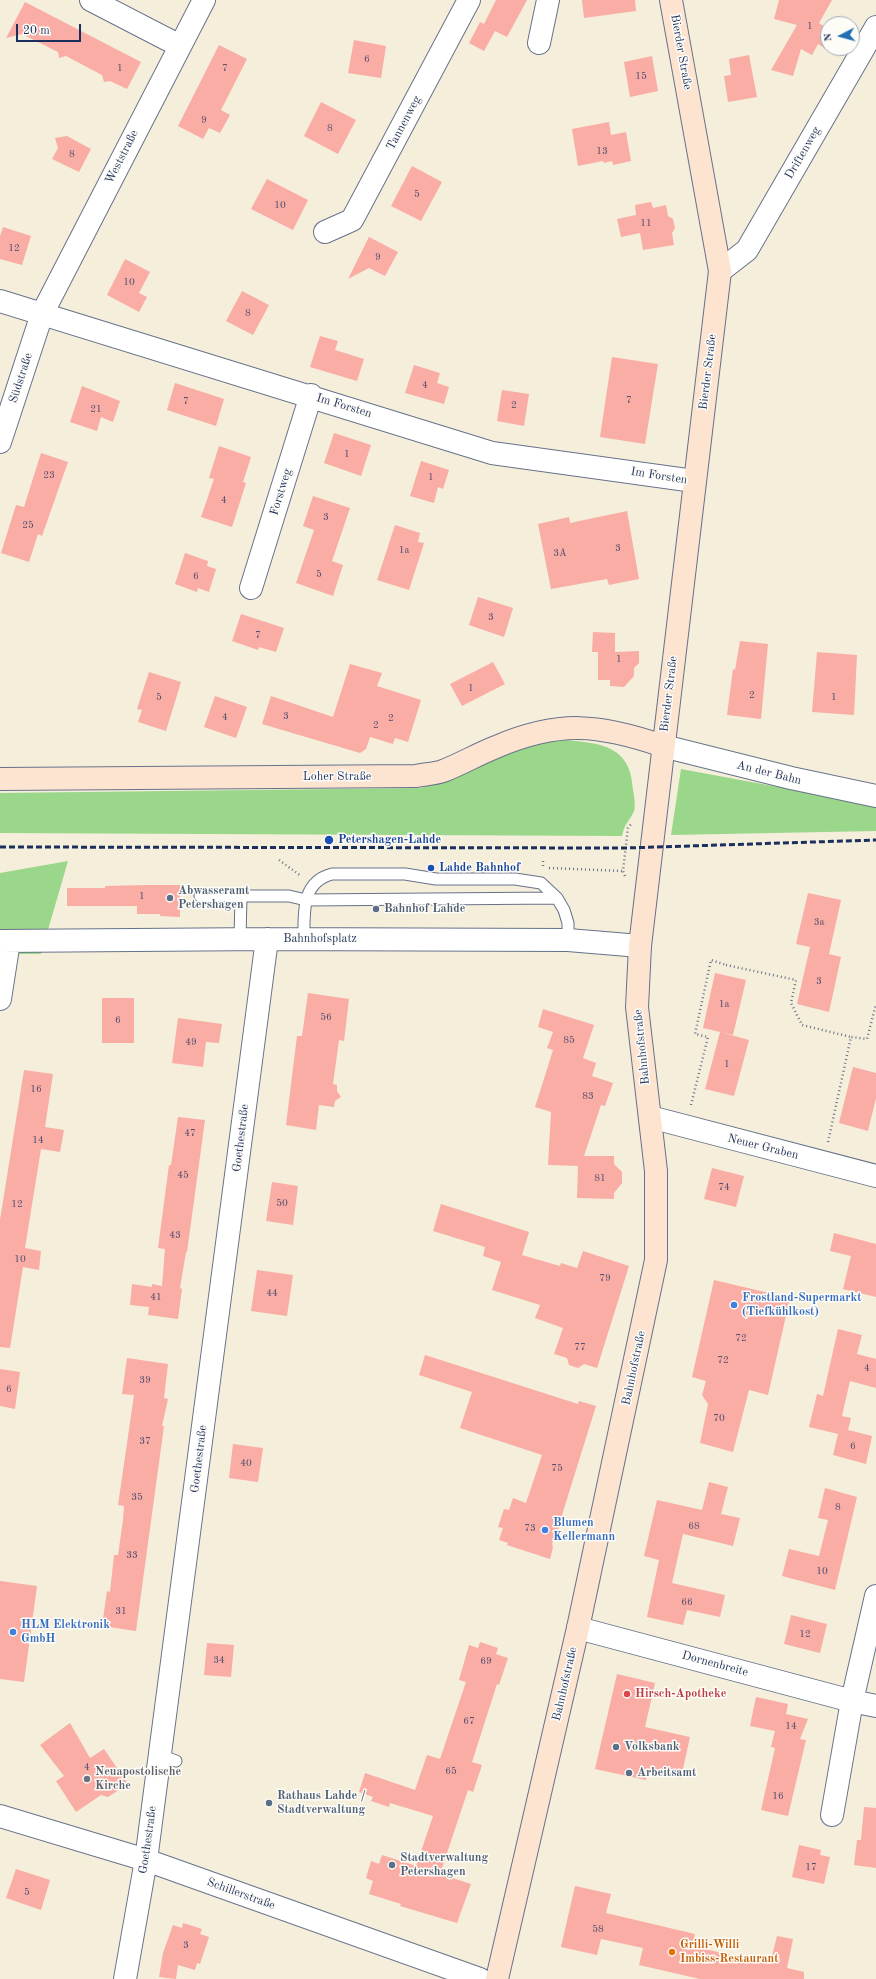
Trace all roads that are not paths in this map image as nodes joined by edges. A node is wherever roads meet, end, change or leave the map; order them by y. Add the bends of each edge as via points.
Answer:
1 (91, 0) edge
2 (204, 0) edge
3 (469, 0) edge
4 (548, 0) edge
5 (671, 0) edge
6 (876, 27) edge
7 (539, 43) dead end
8 (180, 46) junction
9 (325, 232) dead end
10 (720, 271) junction
11 (0, 301) edge
12 (42, 314) junction
13 (311, 396) junction
14 (0, 442) edge
15 (694, 481) junction
16 (251, 588) dead end
17 (663, 746) junction
18 (0, 779) edge
19 (876, 796) edge
20 (200, 896) dead end
21 (241, 896) junction
22 (557, 898) junction
23 (306, 900) junction
24 (240, 939) junction
25 (267, 939) junction
26 (304, 940) junction
27 (568, 940) junction
28 (4, 941) edge
29 (640, 946) junction
30 (0, 999) edge
31 (650, 1117) junction
32 (876, 1176) edge
33 (876, 1596) edge
34 (578, 1628) junction
35 (852, 1701) junction
36 (876, 1706) edge
37 (832, 1814) dead end
38 (0, 1816) edge
39 (146, 1860) junction
40 (125, 1979) edge
41 (480, 1979) edge
42 (497, 1979) edge

1 - 8 street
2 - 8 street, Weststraße
3 - 9 street, Tannenweg via 352,220
4 - 7 street
5 - 10 street, Bierder Straße
6 - 10 street, Driftenweg via 748,250
8 - 12 street, Weststraße
10 - 15 street, Bierder Straße
11 - 12 street, Im Forsten
12 - 13 street, Im Forsten
12 - 14 street, Südstraße
13 - 15 street, Im Forsten via 492,452
13 - 16 street, Forstweg
15 - 17 street, Bierder Straße
17 - 18 street, Loher Straße via 609,730 575,727 539,731 496,746 442,771 416,776
17 - 19 street, An der Bahn
17 - 29 street, Bahnhofstraße
20 - 21 lane
21 - 23 lane via 289,896
21 - 24 lane
22 - 23 lane
22 - 23 lane via 541,883 515,879 436,879 405,874 332,874 321,877 313,885
22 - 27 lane via 568,923
23 - 26 lane
24 - 25 street, Bahnhofsplatz
24 - 28 street, Bahnhofsplatz
25 - 26 street, Bahnhofsplatz
25 - 39 street, Goethestraße via 168,1758
26 - 27 street, Bahnhofsplatz
27 - 29 street, Bahnhofsplatz
28 - 30 street
29 - 31 street, Bahnhofstraße via 637,1007
31 - 32 street, Neuer Graben
31 - 34 street, Bahnhofstraße via 656,1171 656,1260
33 - 35 street
34 - 35 street, Dornenbreite
34 - 42 street, Bahnhofstraße
35 - 36 street, Dornenbreite
35 - 37 street
38 - 39 street, Schillerstraße
39 - 40 street, Goethestraße
39 - 41 street, Schillerstraße

